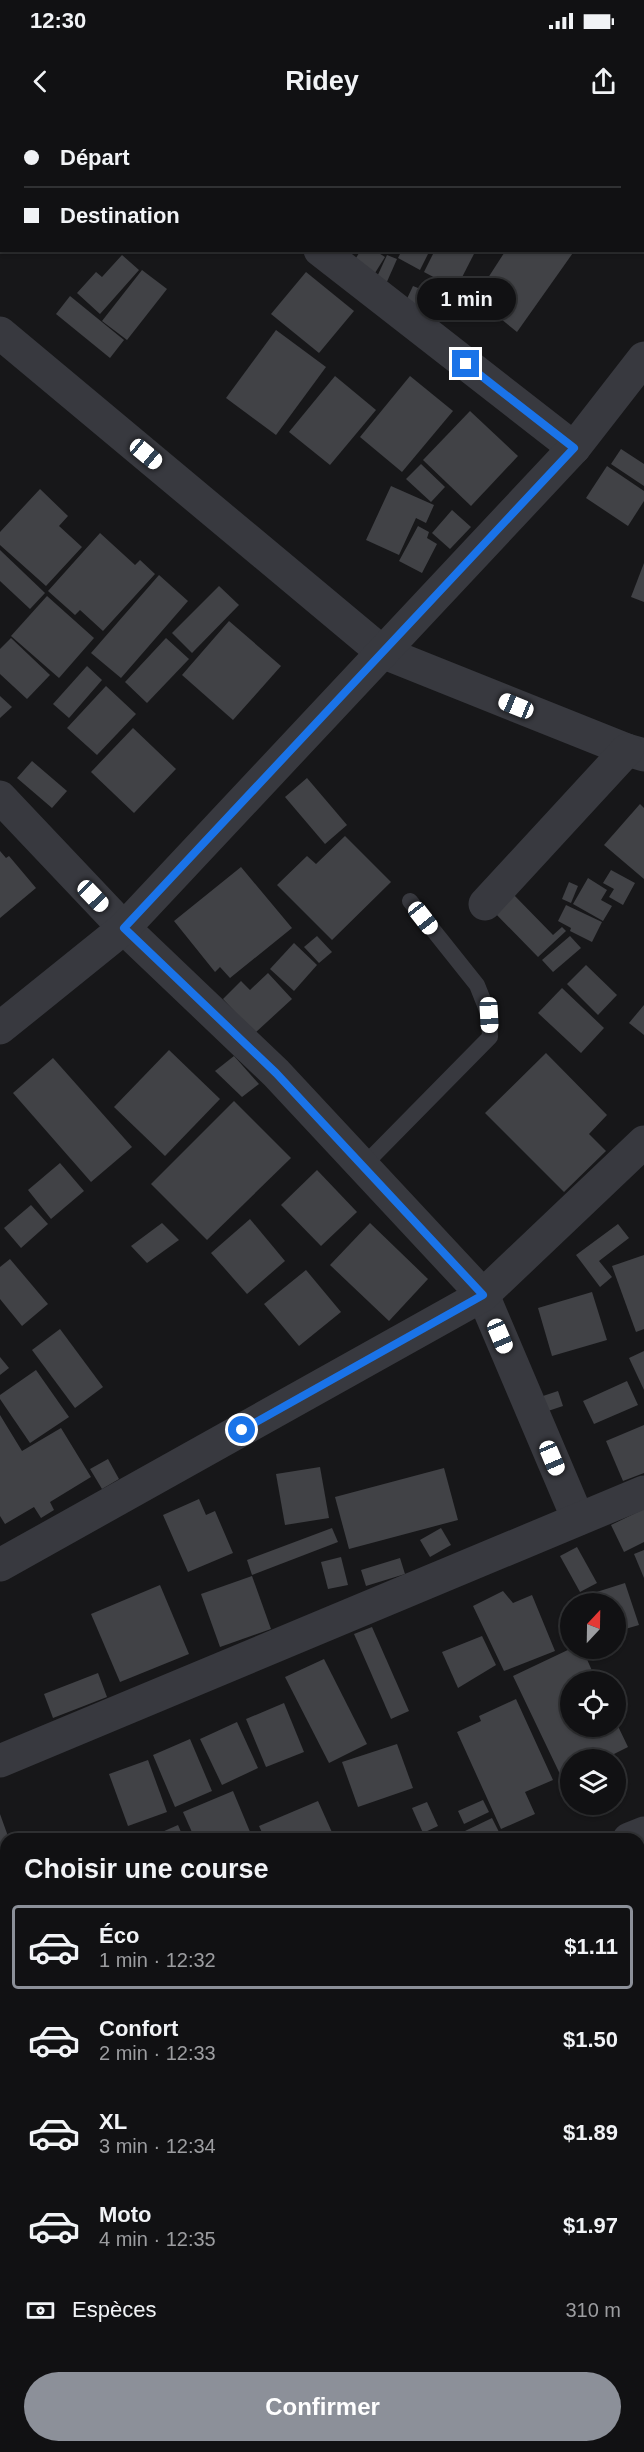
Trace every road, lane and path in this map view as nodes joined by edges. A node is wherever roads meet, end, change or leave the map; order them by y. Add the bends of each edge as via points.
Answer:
1 (323, 252) edge
2 (0, 333) edge
3 (644, 358) edge
4 (574, 448) junction
5 (382, 652) junction
6 (635, 753) edge
7 (0, 797) edge
8 (410, 901) dead end
9 (485, 904) dead end
10 (124, 928) junction
11 (0, 1028) edge
12 (644, 1142) edge
13 (363, 1166) junction
14 (483, 1295) junction
15 (644, 1492) edge
16 (578, 1519) junction
17 (0, 1565) edge
18 (0, 1761) edge

1 - 4 street
2 - 5 street
3 - 4 street
4 - 5 street
5 - 6 street
5 - 10 street
6 - 9 street
7 - 10 street
8 - 13 lane via 477,985 489,1015 490,1036
10 - 11 street
10 - 13 street via 276,1073
12 - 14 street
13 - 14 street
14 - 16 street
14 - 17 street
15 - 16 street
16 - 18 street

